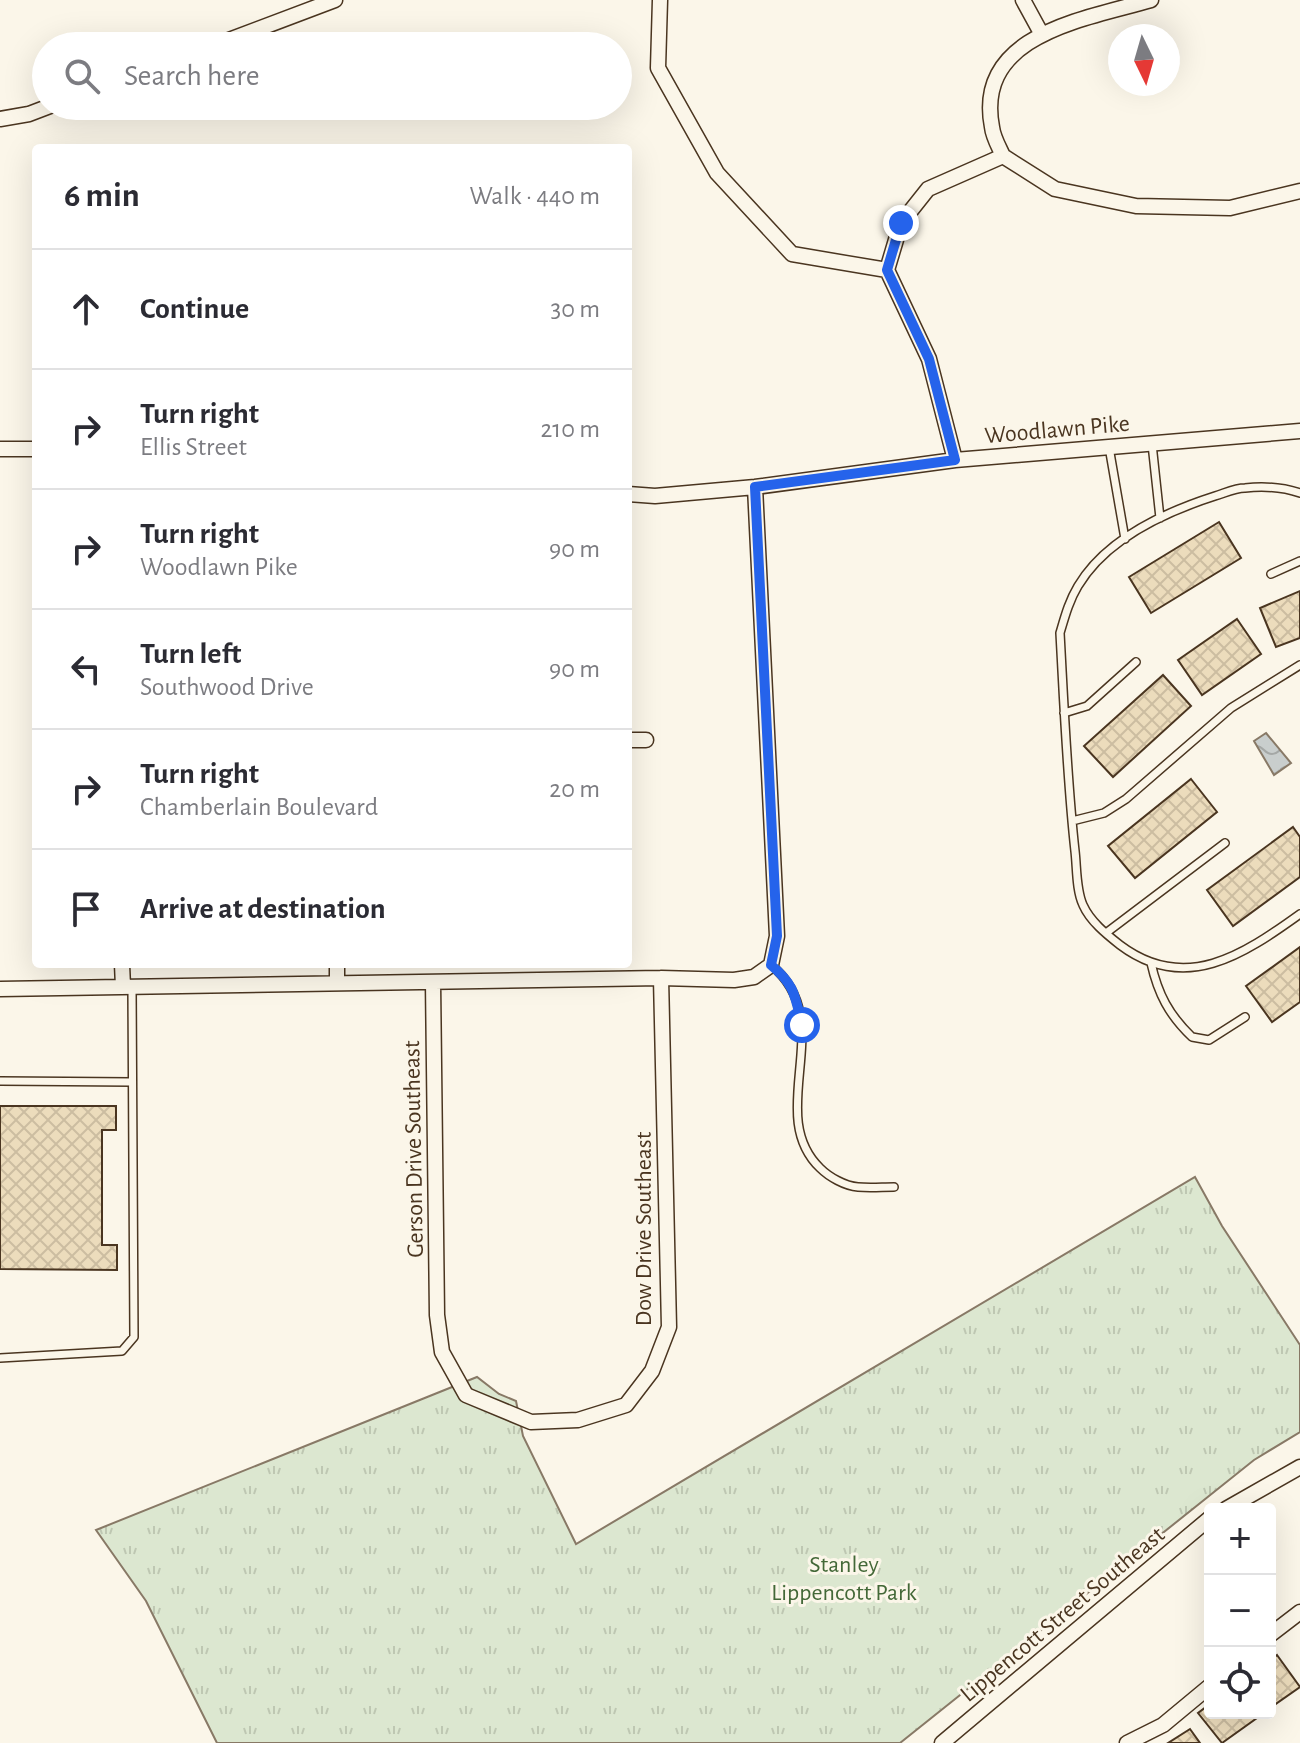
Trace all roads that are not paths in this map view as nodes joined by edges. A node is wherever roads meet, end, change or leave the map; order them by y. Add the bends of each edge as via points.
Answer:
1 (335, 0) edge
2 (661, 0) edge
3 (1023, 0) edge
4 (1151, 0) edge
5 (250, 32) edge
6 (1041, 33) junction
7 (32, 113) edge
8 (0, 119) edge
9 (1003, 156) junction
10 (1300, 191) edge
11 (887, 270) junction
12 (1300, 431) edge
13 (1152, 444) junction
14 (1109, 447) junction
15 (0, 449) edge
16 (32, 449) edge
17 (955, 460) junction
18 (755, 487) junction
19 (1300, 493) edge
20 (632, 494) edge
21 (1160, 518) junction
22 (1125, 539) junction
23 (1300, 561) edge
24 (1271, 574) dead end
25 (1136, 662) dead end
26 (1300, 665) edge
27 (1064, 713) junction
28 (632, 740) edge
29 (646, 740) dead end
30 (1072, 821) junction
31 (1225, 843) dead end
32 (1300, 914) edge
33 (1106, 933) junction
34 (1151, 963) junction
35 (771, 965) junction
36 (123, 968) edge
37 (337, 968) edge
38 (661, 978) junction
39 (433, 982) junction
40 (337, 983) junction
41 (127, 987) junction
42 (0, 989) edge
43 (1245, 1017) dead end
44 (0, 1081) edge
45 (132, 1082) junction
46 (894, 1187) dead end
47 (437, 1315) joint
48 (0, 1358) edge
49 (1300, 1467) edge
50 (1237, 1503) edge
51 (1204, 1523) edge
52 (1300, 1612) edge
53 (1276, 1630) edge
54 (1204, 1691) edge
55 (942, 1743) edge
56 (1127, 1743) edge

1 - 5 street
2 - 11 street via 658,68 717,173 792,254
3 - 6 street
4 - 6 street
6 - 9 street via 1008,57 992,88 992,127
7 - 8 street
9 - 10 street via 1055,189 1136,206 1230,208
9 - 11 street via 928,189 901,223
11 - 17 street via 929,359
12 - 13 street, Woodlawn Pike
13 - 14 street, Woodlawn Pike
13 - 21 lane
14 - 17 street, Woodlawn Pike
14 - 22 lane
15 - 16 street
17 - 18 street, Woodlawn Pike
18 - 20 street, Woodlawn Pike
18 - 35 street via 777,936
19 - 21 lane via 1282,487 1242,488
21 - 22 lane
22 - 27 lane via 1099,560 1067,607 1060,633
23 - 24 lane
25 - 27 lane via 1087,706
26 - 30 lane via 1231,708 1126,799 1104,813
27 - 30 lane
28 - 29 street
30 - 33 lane via 1082,902
31 - 33 lane
32 - 34 lane via 1254,948 1225,960 1192,967
33 - 34 lane
34 - 43 lane via 1165,1006 1192,1037 1209,1040
35 - 38 street via 754,977 734,980
35 - 46 lane via 787,978 802,1025 797,1120 810,1158 828,1175 855,1187
36 - 41 street
37 - 40 street
38 - 39 street
38 - 47 street, Dow Drive Southeast via 669,1327 652,1371 626,1405 578,1420 531,1422 466,1395 442,1352
39 - 40 street
39 - 47 street, Gerson Drive Southeast
40 - 41 street
41 - 42 street
41 - 45 lane
44 - 45 lane
45 - 48 lane via 134,1337 122,1351
49 - 50 street
51 - 55 street, Lippencott Street Southeast
52 - 53 street
54 - 56 street via 1163,1725

